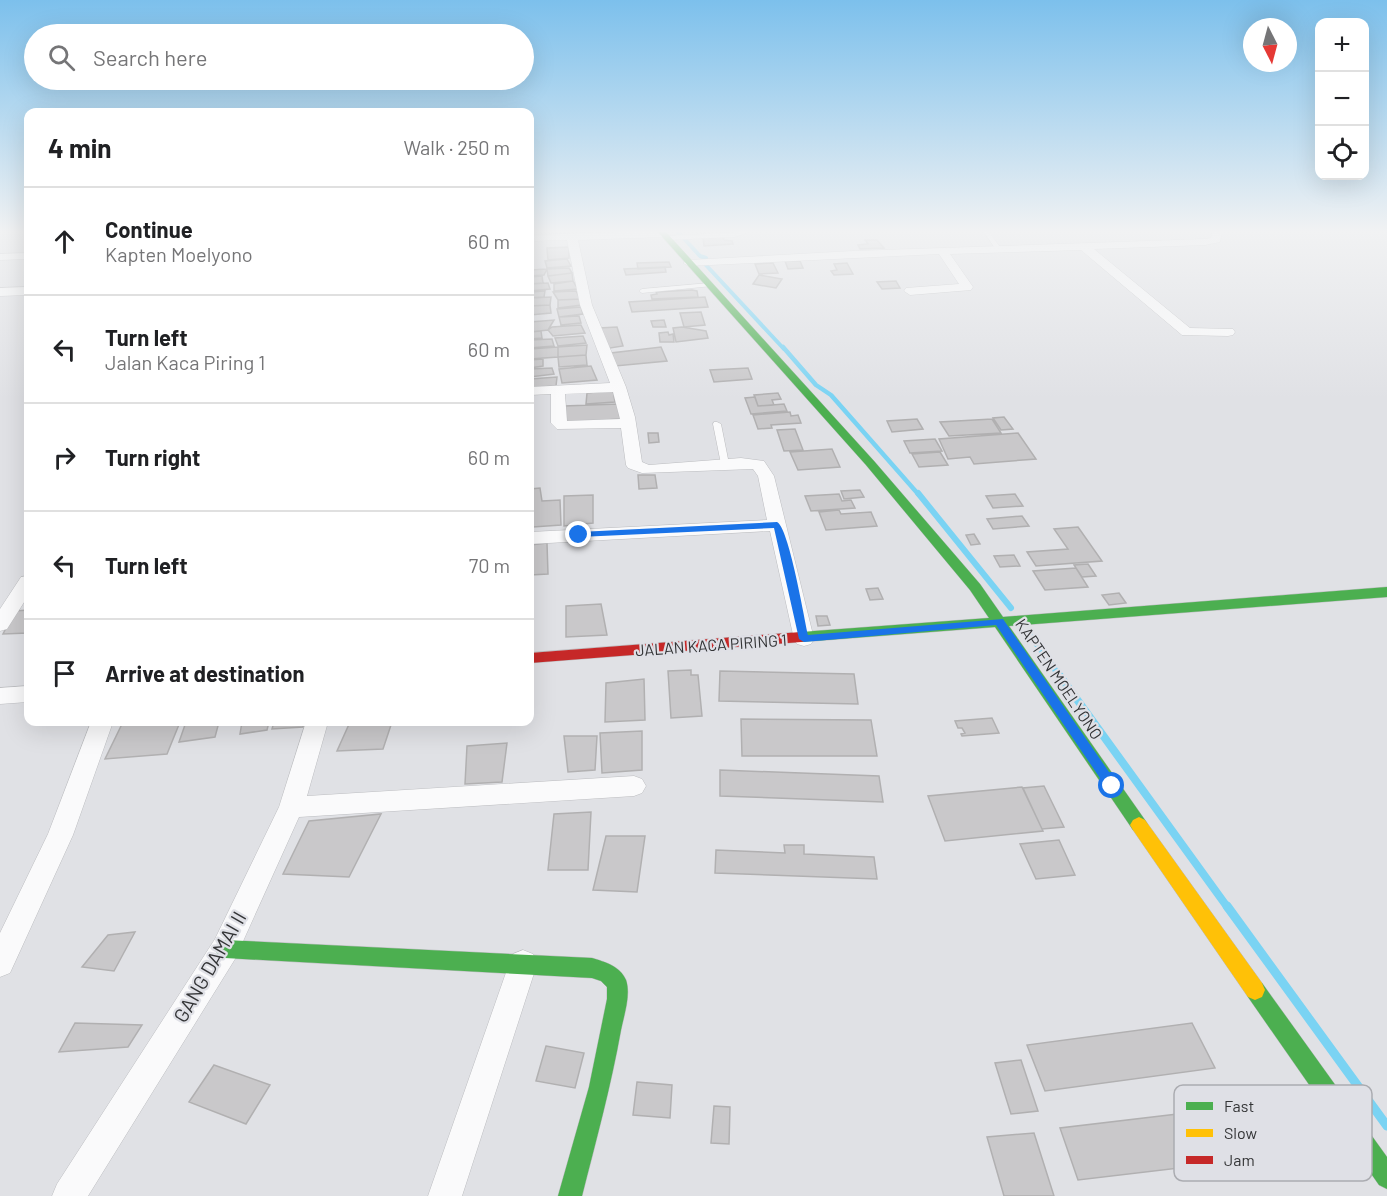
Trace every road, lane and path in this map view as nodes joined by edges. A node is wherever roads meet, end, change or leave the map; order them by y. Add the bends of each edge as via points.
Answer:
1 (583, 288) edge
2 (678, 288) edge
3 (712, 288) edge
4 (955, 288) edge
5 (1134, 288) edge
6 (24, 291) edge
7 (642, 291) dead end
8 (910, 291) dead end
9 (0, 292) edge
10 (1228, 332) dead end
11 (619, 387) junction
12 (558, 390) junction
13 (534, 391) edge
14 (628, 423) junction
15 (717, 424) dead end
16 (725, 464) junction
17 (777, 525) junction
18 (534, 538) edge
19 (24, 588) edge
20 (1387, 592) edge
21 (999, 621) junction
22 (0, 624) edge
23 (804, 639) junction
24 (534, 658) edge
25 (24, 694) edge
26 (0, 696) edge
27 (101, 726) edge
28 (316, 726) edge
29 (634, 786) dead end
30 (291, 807) junction
31 (225, 949) junction
32 (1, 959) edge
33 (524, 964) junction
34 (1322, 1085) edge
35 (1372, 1156) edge
36 (1387, 1177) edge
37 (69, 1196) edge
38 (445, 1196) edge
39 (570, 1196) edge

1 - 11 street
2 - 7 lane
3 - 21 street, KAPTEN MOELYONO via 949,554
4 - 8 street
5 - 10 street via 1187,332
6 - 9 street
11 - 12 street
11 - 14 street
12 - 13 street
12 - 14 street via 562,426
14 - 16 street via 632,459 639,468
15 - 16 lane
16 - 17 street via 752,462 763,469
17 - 18 street
17 - 23 street
19 - 22 street
20 - 21 street, JALAN KACA PIRING 1
21 - 23 street, JALAN KACA PIRING 1
21 - 34 street, KAPTEN MOELYONO
23 - 24 street, JALAN KACA PIRING 1
25 - 26 street
27 - 32 street via 60,835
28 - 30 street, GANG DAMAI II
29 - 30 street
30 - 31 street, GANG DAMAI II
31 - 33 street
31 - 37 street, GANG DAMAI II
33 - 38 street
33 - 39 street via 592,968 607,973 617,983 600,1087
35 - 36 street, KAPTEN MOELYONO

